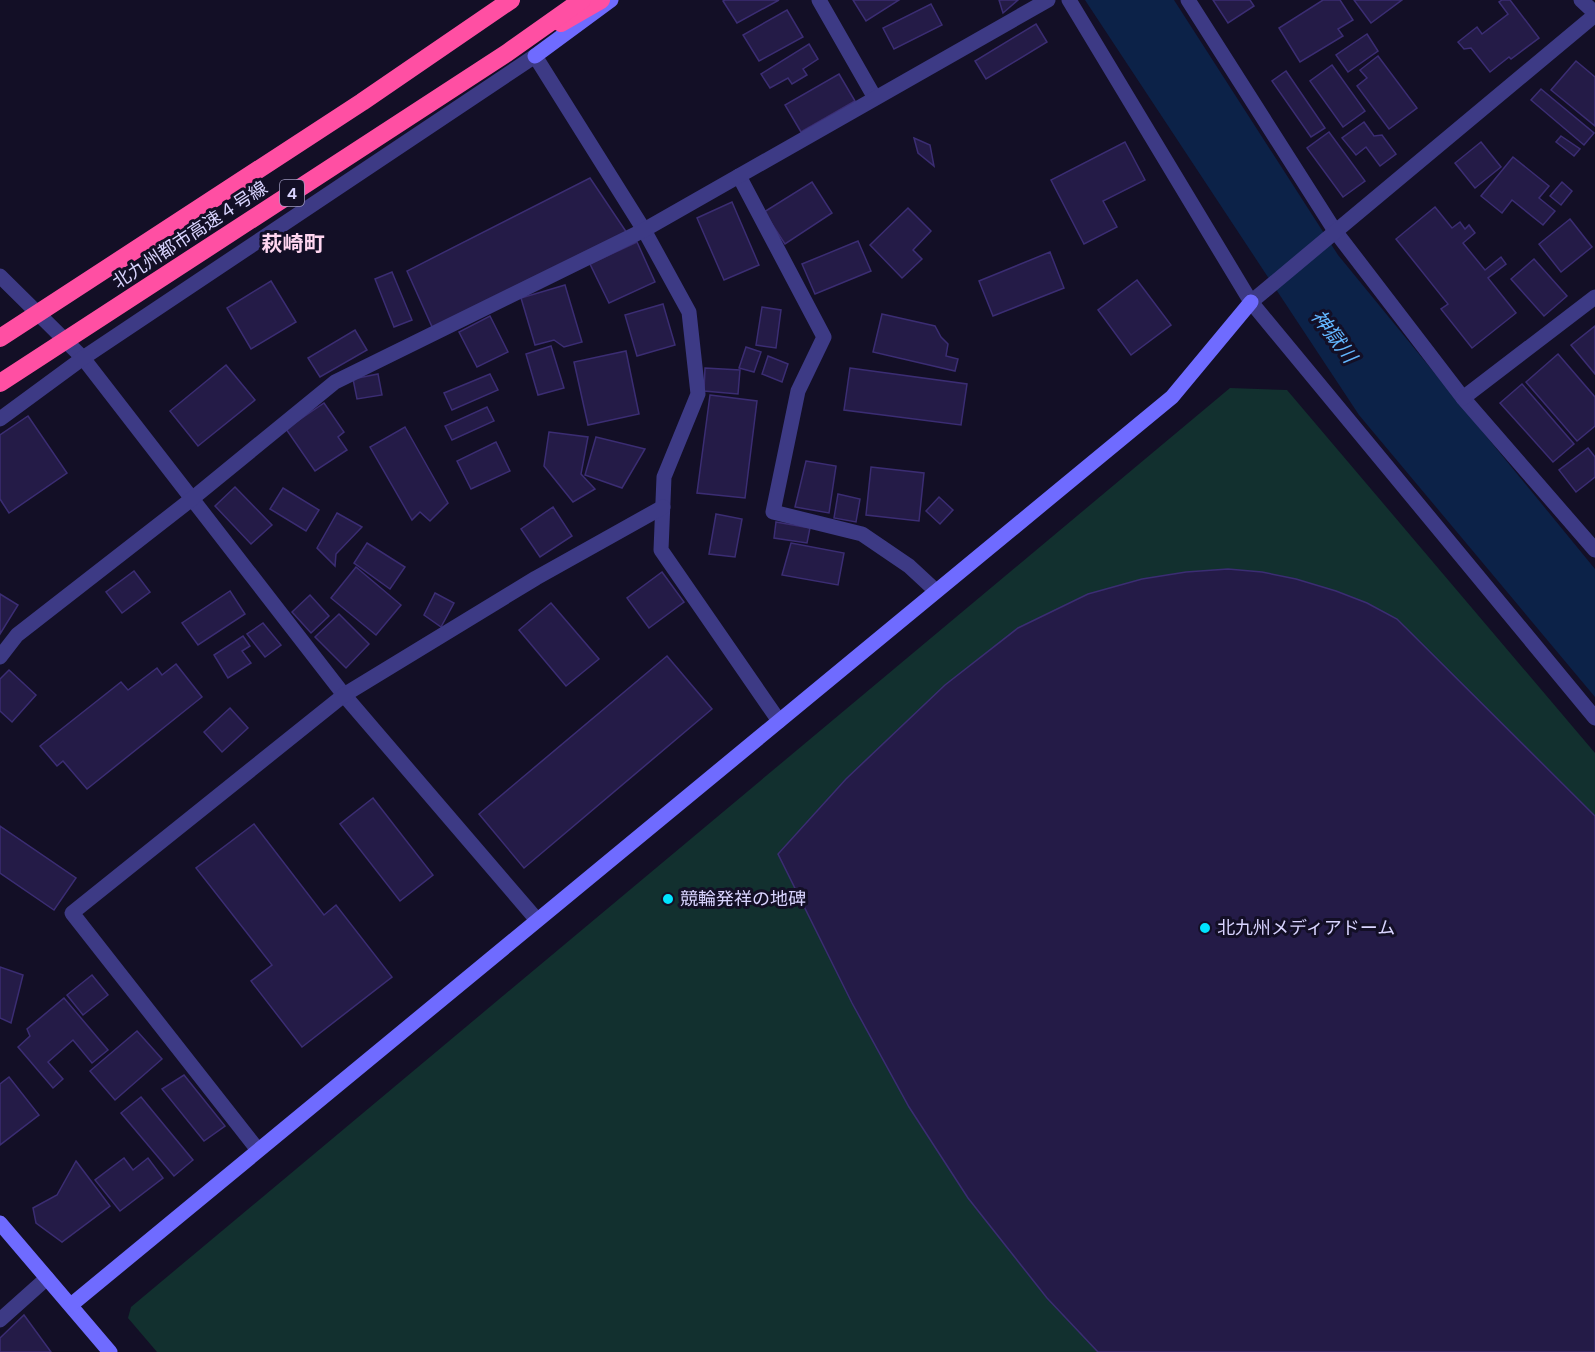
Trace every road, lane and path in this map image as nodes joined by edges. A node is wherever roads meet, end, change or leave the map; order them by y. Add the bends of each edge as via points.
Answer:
1 (512, 0) edge
2 (582, 0) edge
3 (601, 0) edge
4 (611, 0) edge
5 (819, 0) edge
6 (1048, 0) edge
7 (1069, 0) edge
8 (1188, 0) edge
9 (1581, 0) edge
10 (1595, 14) edge
11 (507, 53) junction
12 (535, 56) junction
13 (875, 98) junction
14 (739, 176) junction
15 (644, 230) junction
16 (1335, 231) junction
17 (0, 276) edge
18 (1595, 297) edge
19 (1251, 302) junction
20 (0, 338) edge
21 (83, 358) junction
22 (0, 383) edge
23 (1463, 398) junction
24 (0, 419) edge
25 (193, 498) junction
26 (663, 507) junction
27 (1595, 550) edge
28 (936, 591) junction
29 (0, 657) edge
30 (344, 695) junction
31 (1595, 718) edge
32 (779, 721) junction
33 (537, 920) junction
34 (258, 1150) junction
35 (0, 1223) edge
36 (47, 1278) junction
37 (71, 1305) junction
38 (0, 1320) edge
39 (110, 1352) edge

1 - 20 highway, 北九州都市高速４号線 / 4, bridge
2 - 11 highway, 北九州都市高速４号線 / 4, bridge
3 - 11 highway, bridge
4 - 12 street
5 - 13 street
6 - 13 street
7 - 19 street
8 - 16 street
9 - 10 street
10 - 16 street
11 - 22 highway, 北九州都市高速４号線 / 4, bridge
12 - 15 street
12 - 21 street
13 - 14 street
14 - 15 street
14 - 28 street via 824,338 798,391 773,512 862,534 909,566
15 - 25 street via 335,382
15 - 26 street via 689,312 698,393 664,477
16 - 19 street
16 - 23 street
17 - 21 street
18 - 23 street
19 - 28 street via 1172,397
19 - 31 street
21 - 24 street
21 - 25 street
23 - 27 street
25 - 29 street via 17,635
25 - 30 street
26 - 30 street via 536,578
26 - 32 street via 661,550
28 - 32 street
30 - 33 street
30 - 34 street via 72,913
32 - 33 street
33 - 34 street
34 - 37 street
35 - 36 street
36 - 37 street
36 - 38 street
37 - 39 street

